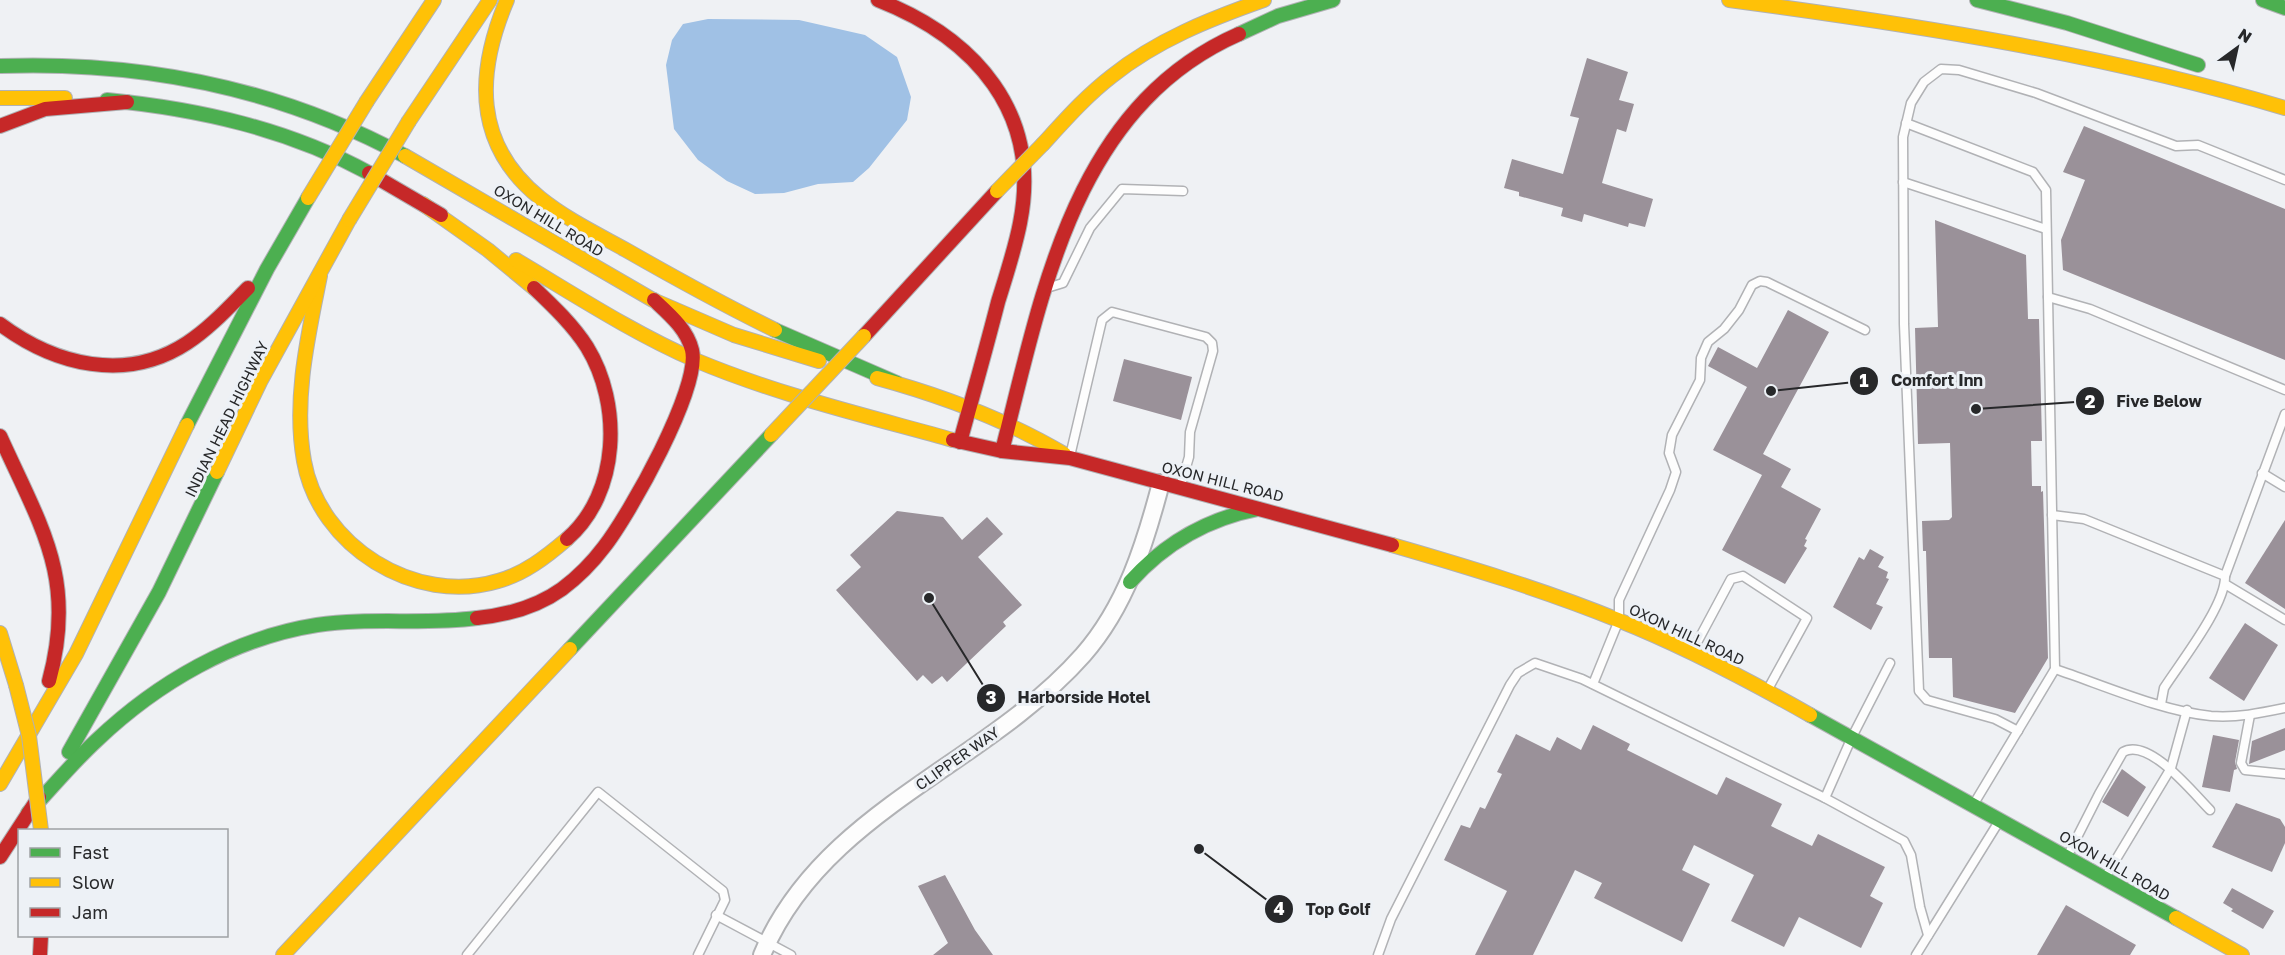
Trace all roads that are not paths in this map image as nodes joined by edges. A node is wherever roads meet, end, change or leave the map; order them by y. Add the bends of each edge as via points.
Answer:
1 (878, 0) edge
2 (1264, 0) edge
3 (1333, 0) edge
4 (1729, 0) edge
5 (1977, 0) edge
6 (2263, 0) edge
7 (488, 3) edge
8 (505, 4) edge
9 (431, 5) edge
10 (2285, 8) edge
11 (0, 66) edge
12 (2210, 69) dead end
13 (2241, 80) dead end
14 (2285, 97) edge
15 (0, 98) edge
16 (127, 102) junction
17 (2285, 108) edge
18 (1906, 123) junction
19 (0, 126) edge
20 (2285, 180) edge
21 (1903, 182) junction
22 (1183, 191) dead end
23 (423, 204) junction
24 (2046, 229) junction
25 (267, 269) junction
26 (320, 276) junction
27 (1043, 289) junction
28 (2048, 297) junction
29 (654, 300) junction
30 (0, 324) edge
31 (1865, 330) dead end
32 (695, 360) junction
33 (897, 383) junction
34 (2285, 391) edge
35 (971, 405) junction
36 (2285, 414) edge
37 (1010, 422) junction
38 (0, 436) edge
39 (960, 442) junction
40 (1002, 451) junction
41 (1070, 458) junction
42 (2262, 473) junction
43 (1161, 483) junction
44 (1180, 487) junction
45 (2285, 487) edge
46 (1265, 509) junction
47 (2052, 515) junction
48 (2225, 580) junction
49 (1130, 582) junction
50 (1619, 620) junction
51 (2285, 620) edge
52 (0, 633) edge
53 (1691, 653) junction
54 (1890, 663) dead end
55 (2055, 669) junction
56 (1593, 684) junction
57 (1767, 691) junction
58 (2161, 704) junction
59 (2285, 708) edge
60 (2187, 710) junction
61 (2250, 715) junction
62 (38, 722) junction
63 (2018, 731) junction
64 (1852, 737) junction
65 (2171, 768) junction
66 (2285, 774) edge
67 (0, 784) edge
68 (1825, 798) junction
69 (1973, 805) junction
70 (2210, 810) dead end
71 (28, 813) junction
72 (2000, 819) junction
73 (41, 829) edge
74 (2068, 856) junction
75 (0, 857) edge
76 (2105, 878) junction
77 (716, 915) junction
78 (1928, 935) junction
79 (42, 937) edge
80 (764, 948) edge
81 (40, 955) edge
82 (283, 955) edge
83 (467, 955) edge
84 (698, 955) edge
85 (791, 955) edge
86 (1378, 955) edge
87 (1916, 955) edge
88 (2242, 955) edge

1 - 35 main road via 930,23 985,70 1018,135 1024,190 1020,223
2 - 82 main road, bridge via 1173,36 1095,90
3 - 27 main road via 1287,11 1238,32 1190,61 1153,92 1098,160 1060,238
4 - 17 main road via 1872,19 2058,51 2156,72
5 - 12 main road via 2067,23
6 - 10 main road
7 - 26 main road, INDIAN HEAD HIGHWAY, bridge via 409,121
8 - 33 main road via 487,53 483,88 487,116 500,152 517,177 551,206 730,309
9 - 25 main road, INDIAN HEAD HIGHWAY, bridge via 367,101
11 - 29 main road, OXON HILL ROAD via 76,66 191,79 300,108 400,153
13 - 14 main road
15 - 16 main road
16 - 19 main road via 48,110
16 - 23 main road, OXON HILL ROAD via 184,111 288,138 354,165
18 - 20 lane via 1911,103 1924,82 1941,69 1959,70 2036,93 2176,146 2198,145
18 - 21 lane
18 - 24 lane via 2033,172 2046,190
21 - 24 lane
21 - 63 lane via 1904,324 1919,691 1927,700 1995,719
22 - 27 lane via 1122,189 1090,228 1063,283
23 - 26 main road via 506,266 558,312 584,342 600,372 612,411 613,444 607,475 587,518 545,561 512,578 478,587 440,588 401,579 369,561 341,537 316,500 304,464 300,419 307,342
23 - 32 main road, OXON HILL ROAD via 636,330
24 - 28 lane
25 - 30 main road via 197,337 146,362 84,365 53,357
25 - 62 main road, INDIAN HEAD HIGHWAY
26 - 71 main road, INDIAN HEAD HIGHWAY via 260,382 116,672
27 - 37 main road
28 - 34 lane via 2090,309
28 - 47 lane
29 - 32 main road via 680,325 692,344
29 - 33 main road, OXON HILL ROAD via 767,346
31 - 50 lane via 1767,282 1752,285 1739,310 1708,342 1701,358 1700,380 1672,435 1669,453 1676,472 1619,600
32 - 39 main road, OXON HILL ROAD via 772,390
32 - 71 main road via 687,390 636,500 614,538 570,584 539,604 502,616 319,623 223,652 143,700 105,731
33 - 35 main road, OXON HILL ROAD
35 - 37 main road, OXON HILL ROAD
35 - 39 main road
36 - 42 lane
37 - 40 main road
37 - 41 main road, OXON HILL ROAD
38 - 62 main road via 50,550 59,586 58,645
39 - 40 main road, OXON HILL ROAD
40 - 41 main road, OXON HILL ROAD
41 - 43 main road, OXON HILL ROAD
41 - 44 lane via 1102,320 1112,312 1206,337 1212,342
42 - 45 lane
42 - 48 lane
43 - 44 main road, OXON HILL ROAD
43 - 49 street, CLIPPER WAY
44 - 46 main road, OXON HILL ROAD
46 - 49 main road via 1229,515 1180,537
46 - 50 main road, OXON HILL ROAD via 1488,573
47 - 48 lane via 2084,519
47 - 55 lane
48 - 51 lane
48 - 58 lane via 2217,605 2164,688
49 - 80 street, CLIPPER WAY via 1106,624 1077,661 1008,722 837,848 797,891
50 - 53 main road, OXON HILL ROAD
50 - 56 lane
52 - 73 main road, bridge via 29,736
53 - 57 main road, OXON HILL ROAD
53 - 57 lane via 1731,579 1743,576 1807,618
54 - 64 lane
55 - 58 lane
55 - 63 lane
56 - 68 lane
56 - 86 lane via 1535,663 1518,673 1391,919
57 - 64 main road, OXON HILL ROAD
58 - 60 lane
59 - 61 lane
60 - 61 lane via 2210,716
60 - 65 lane
61 - 66 lane via 2241,763 2245,770
62 - 67 main road, INDIAN HEAD HIGHWAY
63 - 69 lane
64 - 68 lane
64 - 69 main road, OXON HILL ROAD
65 - 70 lane
65 - 74 lane via 2137,748 2124,752
65 - 76 lane
68 - 78 lane via 1904,841 1911,855
69 - 72 main road, OXON HILL ROAD
71 - 75 main road, INDIAN HEAD HIGHWAY
72 - 74 main road, OXON HILL ROAD
72 - 78 lane
74 - 76 main road, OXON HILL ROAD
76 - 88 main road, OXON HILL ROAD
77 - 80 lane
77 - 83 lane via 724,900 723,891 598,792
77 - 84 lane
78 - 87 lane
79 - 81 main road
80 - 85 lane

